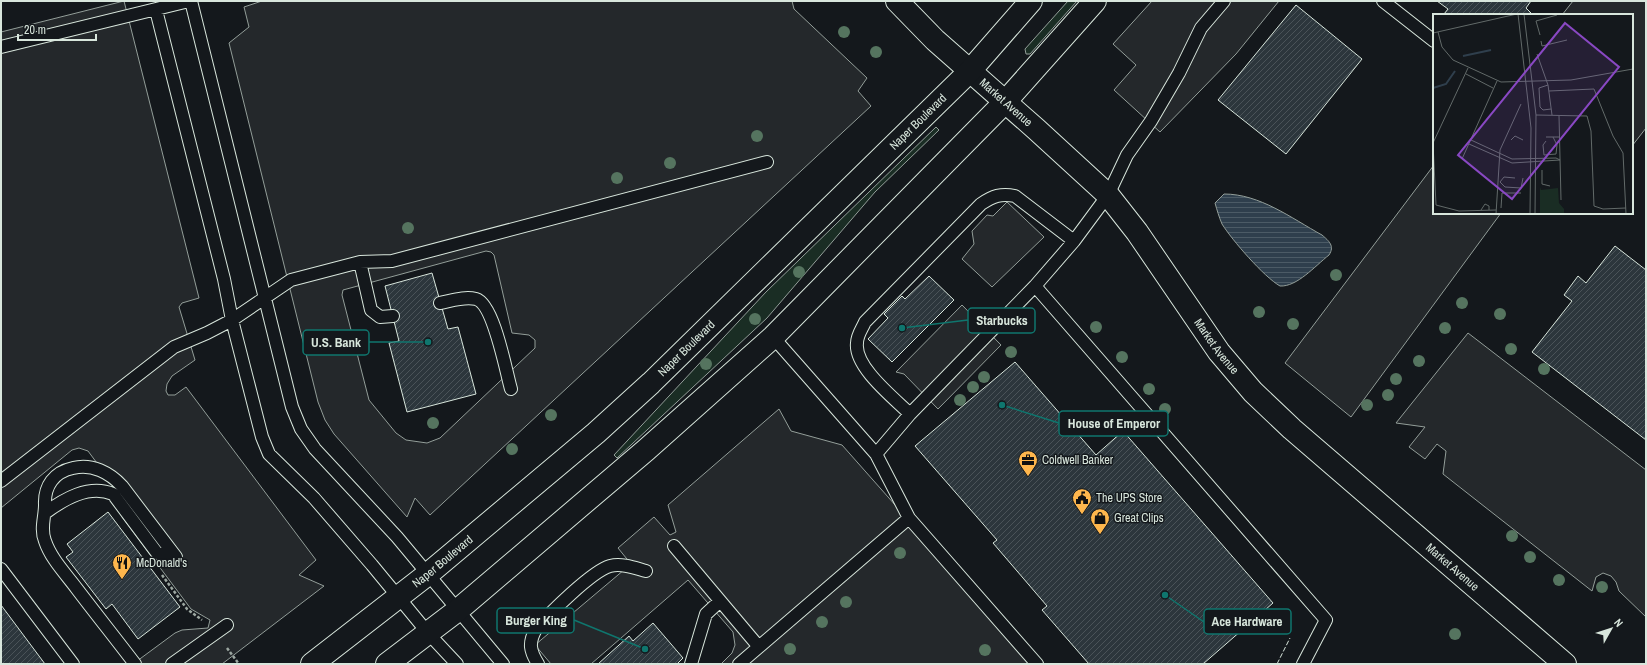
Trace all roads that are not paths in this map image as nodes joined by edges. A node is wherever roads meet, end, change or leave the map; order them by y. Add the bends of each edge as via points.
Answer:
1 (190, 1) edge
2 (897, 1) edge
3 (1031, 1) edge
4 (1095, 1) edge
5 (1224, 1) edge
6 (1384, 1) edge
7 (156, 10) junction
8 (1433, 40) edge
9 (1, 47) edge
10 (969, 72) junction
11 (1005, 102) junction
12 (767, 162) dead end
13 (1108, 195) junction
14 (1074, 241) junction
15 (360, 262) junction
16 (1035, 286) junction
17 (265, 297) junction
18 (440, 303) dead end
19 (393, 316) dead end
20 (232, 320) junction
21 (773, 337) junction
22 (511, 389) dead end
23 (910, 414) junction
24 (876, 454) junction
25 (1, 481) edge
26 (45, 513) junction
27 (909, 518) junction
28 (674, 546) dead end
29 (1, 570) edge
30 (646, 571) dead end
31 (428, 574) junction
32 (399, 598) junction
33 (720, 601) junction
34 (458, 610) junction
35 (227, 625) dead end
36 (428, 633) junction
37 (759, 647) junction
38 (73, 664) edge
39 (135, 664) edge
40 (172, 664) edge
41 (312, 664) edge
42 (387, 664) edge
43 (457, 664) edge
44 (502, 664) edge
45 (538, 664) edge
46 (691, 664) edge
47 (739, 664) edge
48 (1036, 664) edge
49 (1303, 664) edge
50 (1565, 664) edge

1 - 7 lane
1 - 17 lane
2 - 10 main road, Market Avenue
3 - 10 main road, Naper Boulevard
4 - 11 main road
5 - 13 lane via 1201,28 1179,73 1151,121 1127,155
6 - 8 lane
7 - 9 lane
7 - 20 lane via 224,278
10 - 11 main road, Market Avenue
10 - 31 main road, Naper Boulevard via 651,383 596,433
11 - 13 main road, Market Avenue
11 - 21 main road
12 - 15 lane via 392,261
13 - 14 lane
13 - 50 main road, Market Avenue via 1137,232 1218,352 1253,392 1292,429
14 - 16 lane
14 - 23 lane via 1015,196 994,196 981,204 865,322 856,344 859,357 865,369
15 - 17 lane via 291,280
15 - 19 lane via 371,310 380,316
16 - 23 lane
16 - 49 lane via 1326,620
17 - 20 lane
17 - 31 lane via 292,407 301,429 315,449 392,531
18 - 22 lane via 463,298 478,299 486,307 494,324
20 - 25 lane via 174,347
20 - 32 lane via 262,437 269,454 314,498
21 - 24 lane
21 - 34 main road via 646,450
23 - 24 lane
24 - 27 lane
26 - 26 lane via 44,493 52,479 64,470 77,467 100,470 112,476 122,486 176,557 157,553 113,494 105,491 91,491 74,496
26 - 39 lane via 42,521 44,540 55,561
27 - 37 lane
27 - 48 lane
28 - 33 lane
29 - 38 lane
30 - 45 lane via 610,566 597,572 536,629 530,640 530,652
31 - 32 main road, Naper Boulevard
31 - 34 lane
32 - 36 lane
32 - 41 main road, Naper Boulevard
33 - 37 lane
33 - 46 lane via 706,614
34 - 36 main road
34 - 44 lane
35 - 40 lane
36 - 42 main road
36 - 43 lane
37 - 47 lane

